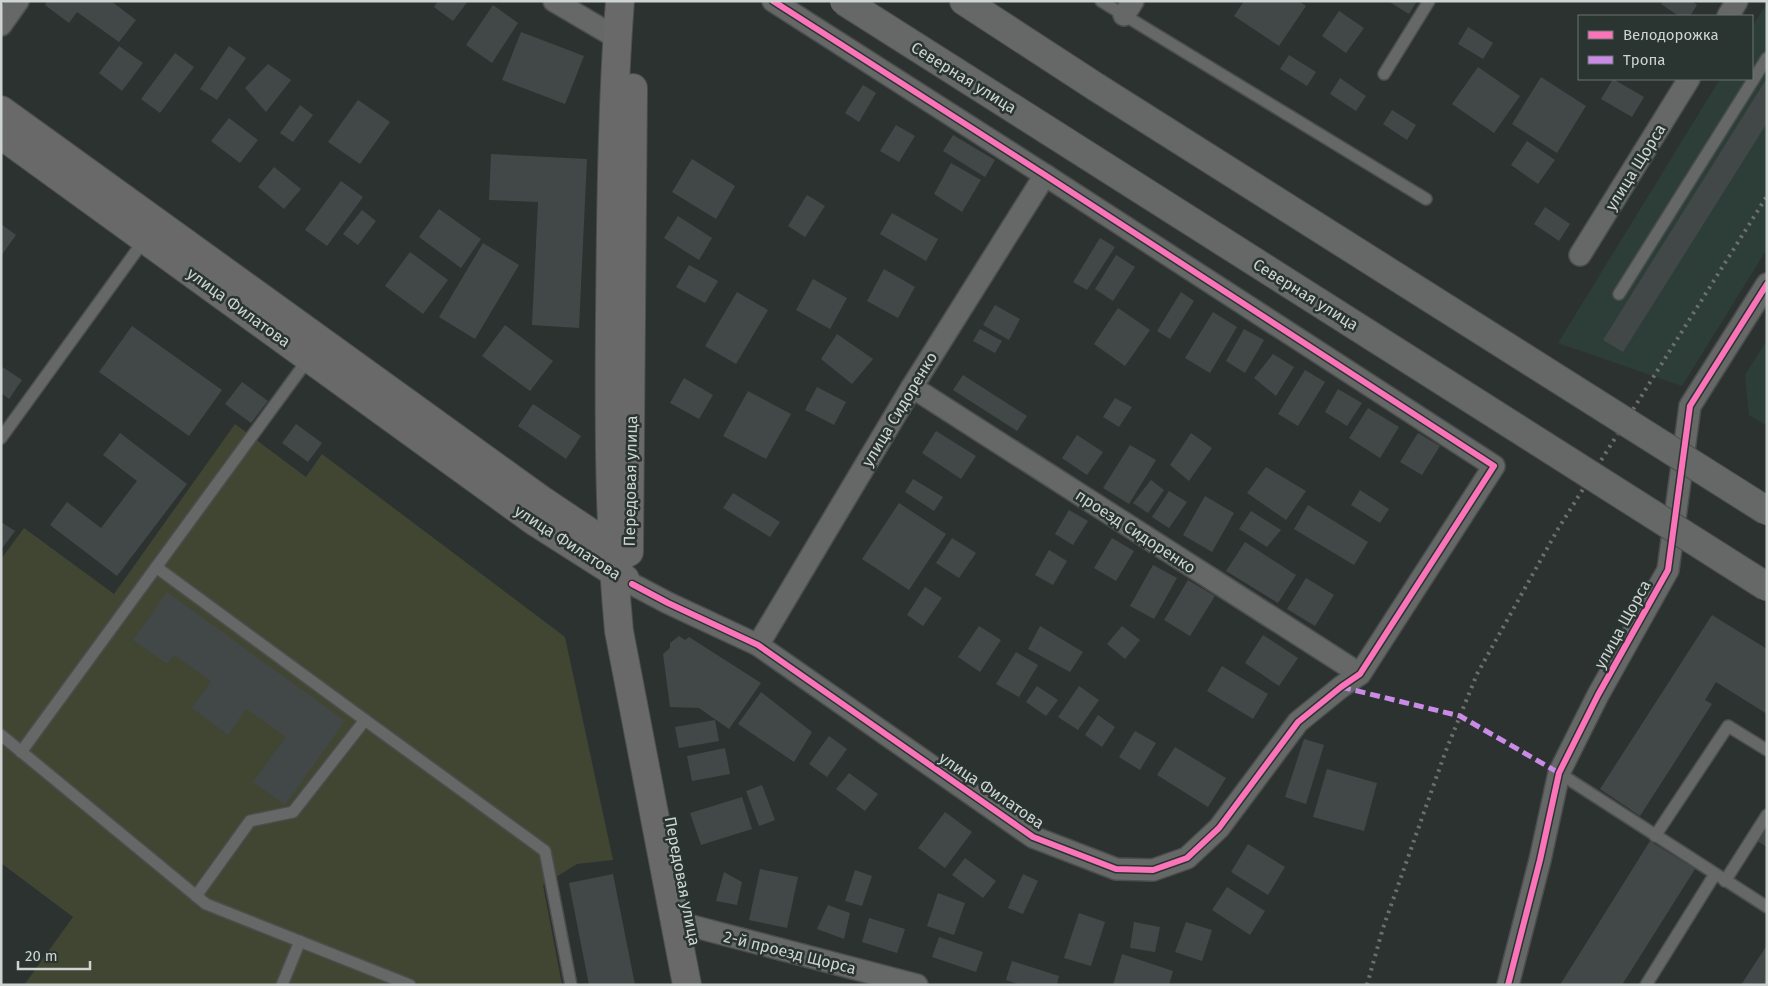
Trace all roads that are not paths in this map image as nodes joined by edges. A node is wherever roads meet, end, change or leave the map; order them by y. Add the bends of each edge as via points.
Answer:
1 (18, 1) edge
2 (554, 1) edge
3 (620, 1) edge
4 (636, 1) edge
5 (773, 1) edge
6 (844, 1) edge
7 (964, 1) edge
8 (1101, 1) edge
9 (1429, 1) edge
10 (1737, 1) edge
11 (1129, 8) edge
12 (1729, 15) edge
13 (1, 25) edge
14 (618, 38) junction
15 (1767, 58) edge
16 (1384, 74) dead end
17 (1688, 80) edge
18 (1, 110) edge
19 (1, 135) edge
20 (1045, 175) junction
21 (1426, 199) dead end
22 (145, 239) junction
23 (1580, 255) dead end
24 (1767, 284) edge
25 (1619, 294) dead end
26 (315, 349) junction
27 (912, 387) junction
28 (1, 438) edge
29 (610, 497) junction
30 (1767, 511) edge
31 (562, 515) junction
32 (156, 566) junction
33 (622, 566) junction
34 (1767, 587) edge
35 (758, 645) junction
36 (1360, 674) junction
37 (365, 720) junction
38 (1, 735) edge
39 (1767, 750) edge
40 (21, 752) junction
41 (1558, 773) junction
42 (1767, 815) edge
43 (1655, 836) junction
44 (1720, 877) junction
45 (196, 896) junction
46 (1767, 907) edge
47 (692, 926) junction
48 (300, 941) junction
49 (282, 985) edge
50 (410, 985) edge
51 (571, 985) edge
52 (687, 985) edge
53 (703, 985) edge
54 (917, 985) edge
55 (1508, 985) edge
56 (1646, 985) edge

1 - 13 street
2 - 14 street
3 - 14 main road, Передовая улица
4 - 33 main road, Передовая улица
5 - 20 street
6 - 34 main road, Северная улица, bridge
7 - 30 main road, bridge
8 - 11 lane
9 - 16 lane
10 - 12 street
11 - 21 lane
14 - 29 main road, Передовая улица via 612,168
15 - 25 lane
17 - 23 street, улица Щорса
18 - 26 main road
19 - 22 main road, улица Филатова
20 - 27 street, улица Сидоренко
20 - 36 street via 1494,466
22 - 26 main road, улица Филатова
22 - 28 lane
24 - 41 street, улица Щорса via 1690,406 1668,570
26 - 31 main road
26 - 32 lane
26 - 33 main road, улица Филатова via 534,521
27 - 35 street, улица Сидоренко
27 - 36 street, проезд Сидоренко
29 - 31 main road, Передовая улица via 593,513
29 - 33 main road, Передовая улица
31 - 33 main road
32 - 37 lane
32 - 40 lane
33 - 35 street, улица Филатова via 668,603
33 - 47 main road, Передовая улица
33 - 52 main road, Передовая улица via 619,631
35 - 36 street, улица Филатова via 1033,837 1116,869 1152,870 1187,858 1220,828 1298,722
37 - 45 lane via 293,812 250,821
37 - 51 lane via 545,852
38 - 40 lane
39 - 43 lane via 1728,726
40 - 45 lane
41 - 43 lane
41 - 55 street, улица Щорса
42 - 44 lane
43 - 44 lane
44 - 46 lane
44 - 56 lane
45 - 48 lane via 206,904
47 - 53 main road, Передовая улица
47 - 54 street, 2-й проезд Щорса
48 - 49 lane
48 - 50 lane

